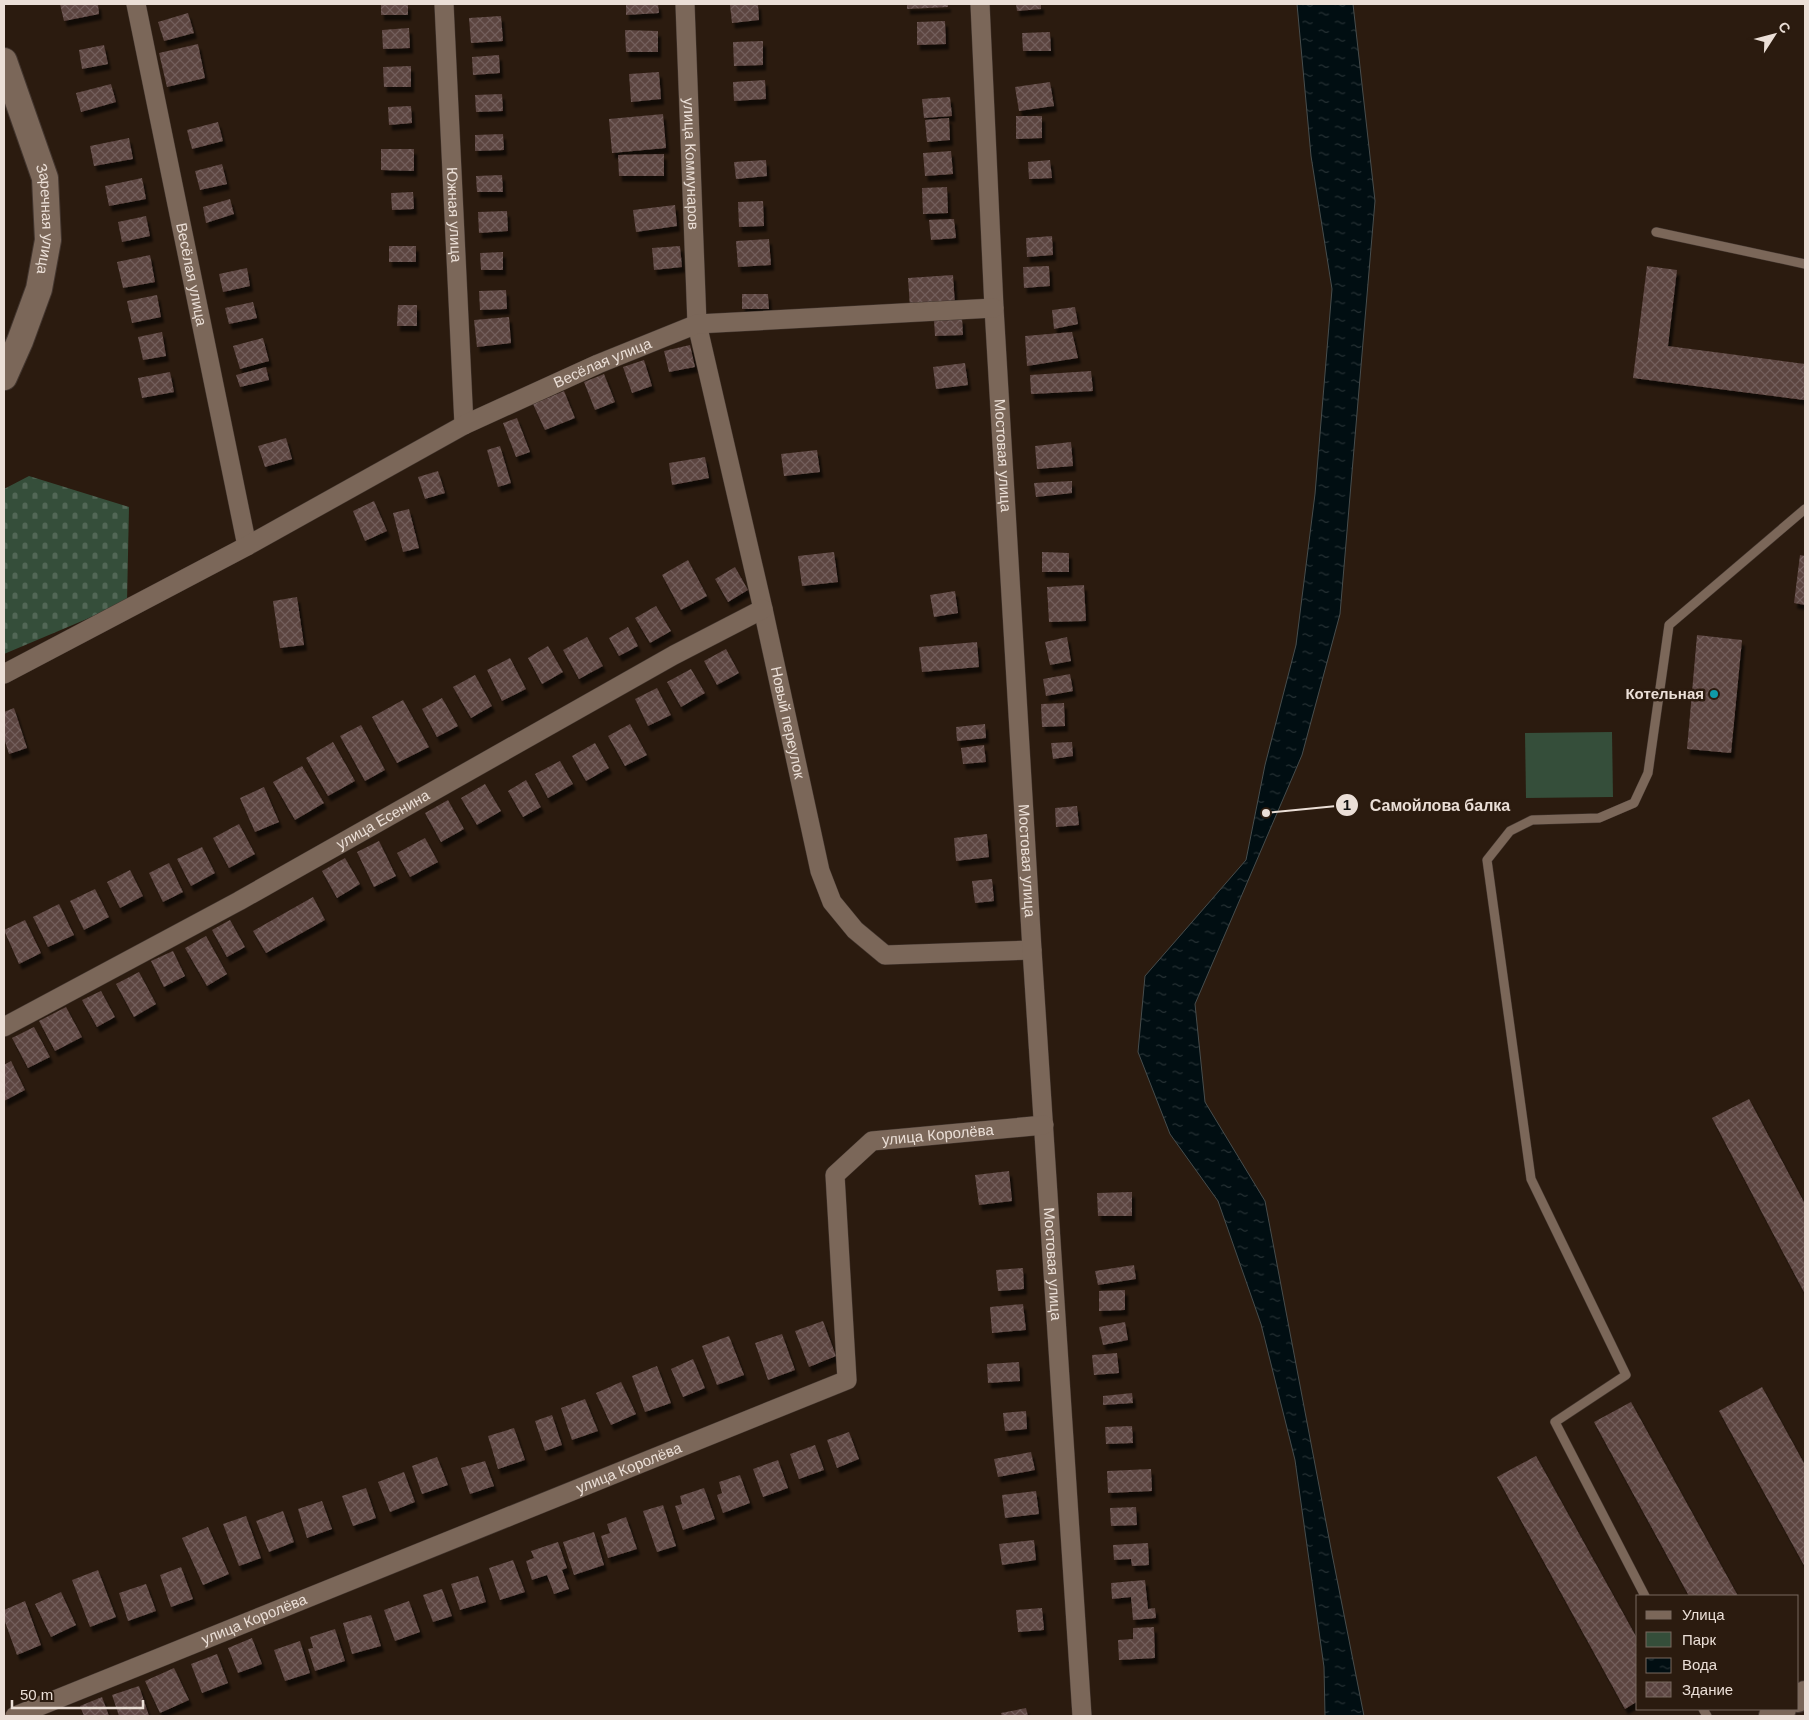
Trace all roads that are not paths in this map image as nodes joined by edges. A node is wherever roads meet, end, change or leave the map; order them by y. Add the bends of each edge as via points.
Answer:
1 (136, 4) edge
2 (444, 4) edge
3 (685, 4) edge
4 (980, 4) edge
5 (4, 61) edge
6 (1656, 232) dead end
7 (1805, 264) edge
8 (994, 308) junction
9 (698, 324) junction
10 (4, 377) edge
11 (464, 425) junction
12 (1805, 509) edge
13 (247, 546) junction
14 (763, 609) junction
15 (4, 674) edge
16 (1032, 950) junction
17 (4, 1027) edge
18 (1044, 1125) junction
19 (1644, 1595) edge
20 (15, 1716) edge
21 (1082, 1716) edge

1 - 13 street, Весёлая улица
2 - 11 street, Южная улица
3 - 9 street, улица Коммунаров
4 - 8 street, Мостовая улица
5 - 10 street, Заречная улица via 45,178 48,240 39,290
6 - 7 lane
8 - 9 street, Весёлая улица
8 - 16 street, Мостовая улица
9 - 11 street, Весёлая улица via 598,364
9 - 14 street, Новый переулок
11 - 13 street, Весёлая улица
12 - 19 lane via 1669,625 1648,773 1634,803 1599,818 1532,820 1510,830 1487,860 1531,1180 1626,1375 1555,1422
13 - 15 street, Весёлая улица
14 - 16 street, Новый переулок via 820,871 832,902 854,930 885,955
14 - 17 street, улица Есенина via 674,655 239,901
16 - 18 street, Мостовая улица
18 - 20 street, улица Королёва via 872,1141 835,1175 847,1380
18 - 21 street, Мостовая улица

